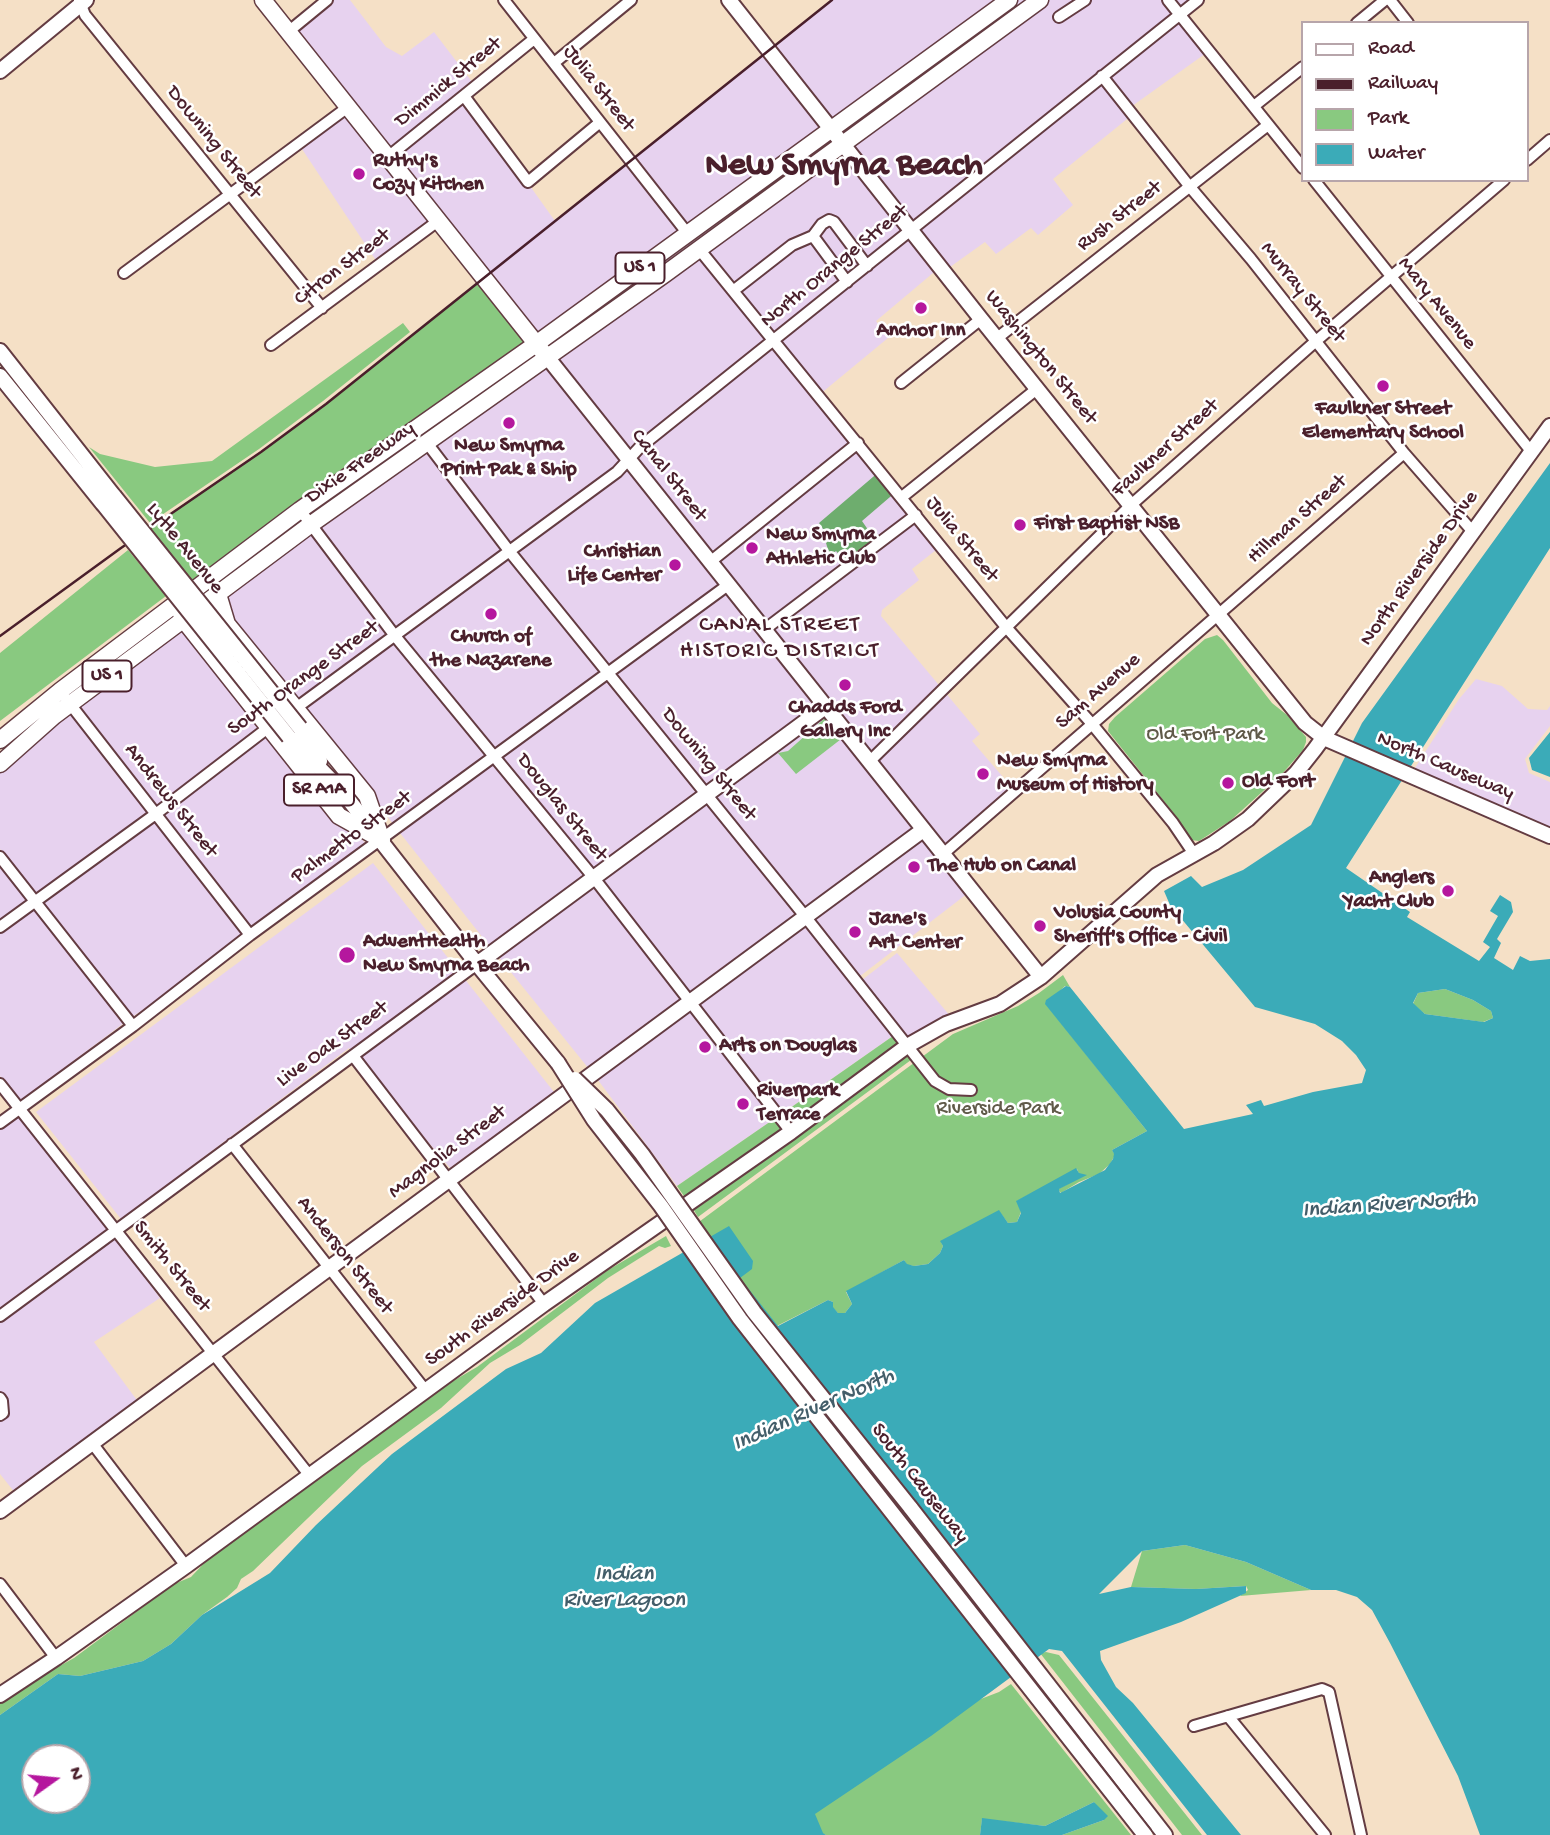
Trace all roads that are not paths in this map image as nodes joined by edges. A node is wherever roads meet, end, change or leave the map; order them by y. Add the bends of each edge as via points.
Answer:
1 (263, 0) edge
2 (327, 0) edge
3 (504, 0) edge
4 (631, 0) edge
5 (729, 0) edge
6 (1009, 0) edge
7 (1040, 0) edge
8 (1085, 0) edge
9 (1168, 0) edge
10 (1198, 0) edge
11 (1388, 0) edge
12 (82, 1) edge
13 (1180, 14) junction
14 (1059, 18) dead end
15 (1360, 21) edge
16 (1406, 21) edge
17 (288, 32) junction
18 (534, 39) junction
19 (554, 63) junction
20 (1302, 68) edge
21 (0, 71) edge
22 (1102, 76) junction
23 (464, 96) junction
24 (1254, 106) junction
25 (348, 107) junction
26 (600, 123) junction
27 (1268, 125) junction
28 (832, 130) junction
29 (1550, 141) edge
30 (843, 145) junction
31 (388, 157) junction
32 (1529, 158) edge
33 (1302, 166) edge
34 (1316, 182) edge
35 (1502, 182) edge
36 (1189, 187) junction
37 (229, 193) junction
38 (738, 198) junction
39 (438, 221) junction
40 (911, 231) junction
41 (688, 234) junction
42 (813, 236) junction
43 (699, 249) junction
44 (867, 266) junction
45 (124, 272) dead end
46 (665, 274) junction
47 (1390, 278) junction
48 (847, 282) junction
49 (733, 291) junction
50 (322, 308) junction
51 (981, 319) junction
52 (996, 339) junction
53 (774, 340) junction
54 (1316, 341) junction
55 (536, 344) junction
56 (271, 345) dead end
57 (0, 351) edge
58 (548, 358) junction
59 (0, 376) edge
60 (901, 383) dead end
61 (1038, 388) junction
62 (1550, 426) edge
63 (427, 443) junction
64 (858, 443) junction
65 (1531, 450) junction
66 (1404, 453) junction
67 (628, 459) junction
68 (902, 498) junction
69 (108, 500) junction
70 (1131, 505) junction
71 (300, 510) junction
72 (916, 515) junction
73 (310, 525) junction
74 (1473, 532) junction
75 (510, 552) junction
76 (710, 562) junction
77 (728, 585) junction
78 (218, 594) junction
79 (180, 601) junction
80 (202, 605) junction
81 (1217, 615) junction
82 (183, 620) junction
83 (227, 624) junction
84 (1006, 627) junction
85 (764, 630) junction
86 (395, 636) junction
87 (608, 672) junction
88 (65, 697) junction
89 (825, 707) junction
90 (296, 708) junction
91 (1092, 724) junction
92 (269, 727) junction
93 (1324, 738) junction
94 (0, 740) edge
95 (495, 757) junction
96 (869, 762) junction
97 (0, 764) edge
98 (706, 795) junction
99 (156, 813) junction
100 (923, 830) junction
101 (1550, 836) edge
102 (382, 841) junction
103 (943, 854) junction
104 (1194, 854) junction
105 (0, 857) edge
106 (594, 878) junction
107 (36, 901) junction
108 (804, 915) junction
109 (0, 927) edge
110 (250, 935) junction
111 (477, 964) junction
112 (1041, 977) junction
113 (689, 1001) junction
114 (133, 1026) junction
115 (907, 1046) junction
116 (354, 1057) junction
117 (558, 1063) junction
118 (0, 1084) edge
119 (971, 1090) dead end
120 (19, 1109) junction
121 (0, 1123) edge
122 (792, 1132) junction
123 (232, 1144) junction
124 (448, 1179) junction
125 (117, 1230) junction
126 (329, 1270) junction
127 (544, 1304) junction
128 (0, 1317) edge
129 (215, 1353) junction
130 (426, 1391) junction
131 (0, 1398) edge
132 (0, 1415) edge
133 (92, 1443) junction
134 (310, 1476) junction
135 (0, 1511) edge
136 (186, 1566) junction
137 (0, 1584) edge
138 (56, 1658) junction
139 (0, 1695) edge
140 (1228, 1716) junction
141 (1194, 1726) dead end
142 (1145, 1835) edge
143 (1165, 1835) edge
144 (1325, 1835) edge
145 (1361, 1835) edge

1 - 17 main road, Canal Street
2 - 17 street
3 - 18 street, Julia Street
4 - 19 street
5 - 28 main road, Washington Street
6 - 28 main road, US 1
7 - 30 main road, US 1
8 - 14 street
9 - 13 street
10 - 13 street, North Orange Street
11 - 15 street
11 - 16 street
12 - 21 main road
12 - 37 street, Downing Street via 85,15
13 - 22 street, North Orange Street
13 - 24 street
17 - 25 main road, Canal Street
18 - 19 street, Julia Street
18 - 23 street, Dimmick Street
19 - 26 street, Julia Street
20 - 24 street
22 - 36 street, Murray Street
22 - 40 street, North Orange Street
23 - 26 street via 528,182
23 - 31 street, Dimmick Street
24 - 27 street
25 - 31 main road, Canal Street
25 - 37 street
26 - 41 street, Julia Street
27 - 33 street
27 - 36 street, Rush Street
28 - 30 main road, Washington Street
28 - 38 main road, US 1
29 - 32 street
30 - 40 main road, Washington Street
30 - 43 main road, Dixie Freeway / US 1
31 - 39 main road, Canal Street
34 - 47 street, Mary Avenue
35 - 47 street, Faulkner Street
36 - 52 street, Rush Street
36 - 54 street, Murray Street
37 - 45 street
37 - 50 street, Downing Street
38 - 41 main road, Dixie Freeway / US 1
38 - 43 main road via 704,235
39 - 50 street, Citron Street
39 - 55 main road, Canal Street
40 - 44 street, North Orange Street
40 - 51 main road, Washington Street
41 - 46 main road
41 - 55 main road, Dixie Freeway / US 1
42 - 44 street via 822,224 834,222
42 - 48 street
42 - 49 street via 792,245
43 - 46 main road, Dixie Freeway / US 1
43 - 49 street, Julia Street
44 - 48 street, North Orange Street
46 - 58 main road, Dixie Freeway / US 1
47 - 54 street, Faulkner Street
47 - 65 street, Mary Avenue
48 - 53 street, North Orange Street
49 - 53 street, Julia Street
50 - 56 street, Citron Street
51 - 52 main road, Washington Street
51 - 60 street
52 - 61 main road, Washington Street
53 - 64 street, Julia Street
53 - 67 street, North Orange Street
54 - 66 street, Murray Street
54 - 70 street, Faulkner Street
55 - 58 main road, Canal Street
55 - 71 main road, Dixie Freeway / US 1
57 - 69 main road, Lytle Avenue
58 - 63 main road, Dixie Freeway / US 1
58 - 67 main road, Canal Street
59 - 69 main road, Lytle Avenue
61 - 68 street
61 - 70 main road, Washington Street
62 - 65 main road, North Riverside Drive
63 - 73 main road, Dixie Freeway / US 1
63 - 75 street, Downing Street
64 - 68 street, Julia Street
64 - 76 street
65 - 74 main road, North Riverside Drive
66 - 74 street, Murray Street
66 - 81 street, Hillman Street
67 - 75 street, South Orange Street
67 - 76 main road, Canal Street
68 - 72 street, Julia Street
69 - 102 main road, Lytle Avenue, bridge
70 - 81 main road, Washington Street
70 - 84 street, Faulkner Street
71 - 73 street, Douglas Street
71 - 79 main road, Dixie Freeway / US 1
72 - 84 street, Julia Street
72 - 85 street
73 - 78 main road, Dixie Freeway / US 1
73 - 86 street, Douglas Street
74 - 93 main road, North Riverside Drive
75 - 86 street, South Orange Street
75 - 87 street, Downing Street
76 - 77 main road, Canal Street
77 - 85 main road, Canal Street
77 - 87 street, Palmetto Street
78 - 80 main road, Dixie Freeway / US 1
78 - 83 main road, SR A1A
79 - 80 main road
79 - 82 main road, SR A1A
79 - 88 main road, Dixie Freeway / US 1
80 - 82 main road, Dixie Freeway / US 1
80 - 83 main road
81 - 91 street, Sam Avenue
81 - 93 main road, Washington Street via 1305,723
82 - 88 main road, Dixie Freeway / US 1
82 - 92 main road, SR A1A
83 - 90 main road, SR A1A
84 - 91 street, Julia Street
84 - 96 street, Faulkner Street
85 - 89 main road, Canal Street
86 - 90 street, South Orange Street
86 - 95 street, Douglas Street
87 - 95 street, Palmetto Street
87 - 98 street, Downing Street
88 - 94 main road, Dixie Freeway / US 1
88 - 97 main road, Dixie Freeway / US 1
88 - 99 street, Andrews Street
89 - 96 main road, Canal Street
89 - 98 main road, Live Oak Street
90 - 92 street, South Orange Street
90 - 102 main road, SR A1A via 368,796
91 - 103 street, Sam Avenue
91 - 104 street, Julia Street
92 - 99 street, South Orange Street
92 - 102 main road, SR A1A via 339,816
93 - 101 main road, North Causeway
93 - 104 main road, North Riverside Drive via 1296,773 1248,819
95 - 102 street, Palmetto Street
95 - 106 street, Douglas Street
96 - 100 main road, Canal Street
98 - 106 main road, Live Oak Street
98 - 108 street, Downing Street
99 - 107 street, South Orange Street
99 - 110 street, Andrews Street
100 - 103 main road, Canal Street
100 - 108 main road, Magnolia Street
102 - 110 street, Palmetto Street
102 - 111 main road, Lytle Avenue / SR A1A
103 - 112 main road, Canal Street
104 - 112 main road via 1150,881
105 - 107 street
106 - 111 main road, Live Oak Street
106 - 113 street, Douglas Street
107 - 109 street, South Orange Street
107 - 114 street
108 - 113 main road, Magnolia Street
108 - 115 street, Downing Street
110 - 114 street, Palmetto Street
111 - 116 street, Live Oak Street
111 - 117 main road, South Causeway / SR A1A
112 - 115 main road, South Riverside Drive via 1000,1004 946,1024
113 - 122 street, Douglas Street
113 - 124 main road, Magnolia Street
114 - 120 street, Palmetto Street
115 - 119 street, Downing Street via 935,1081 949,1089
115 - 122 main road, South Riverside Drive
116 - 123 street, Live Oak Street
116 - 124 street
117 - 142 main road, South Causeway / SR A1A, bridge via 594,1120 740,1319
117 - 143 main road, South Causeway / SR A1A, bridge via 628,1136 754,1312
118 - 120 street, Smith Street
120 - 121 street, Palmetto Street
120 - 125 street, Smith Street
122 - 127 main road, South Riverside Drive
123 - 125 street, Live Oak Street
123 - 126 street, Anderson Street
124 - 126 main road, Magnolia Street
124 - 127 street
125 - 128 street, Live Oak Street
125 - 129 street, Smith Street
126 - 129 main road, Magnolia Street
126 - 130 street, Anderson Street
127 - 130 main road, South Riverside Drive
129 - 133 main road, Magnolia Street
129 - 134 street, Smith Street
130 - 134 main road, South Riverside Drive
131 - 132 street
133 - 135 main road, Magnolia Street
133 - 136 street
134 - 136 main road, South Riverside Drive
136 - 138 main road, South Riverside Drive
137 - 138 street
138 - 139 main road, South Riverside Drive
140 - 141 street
140 - 144 street
140 - 145 street via 1322,1689 1329,1692

